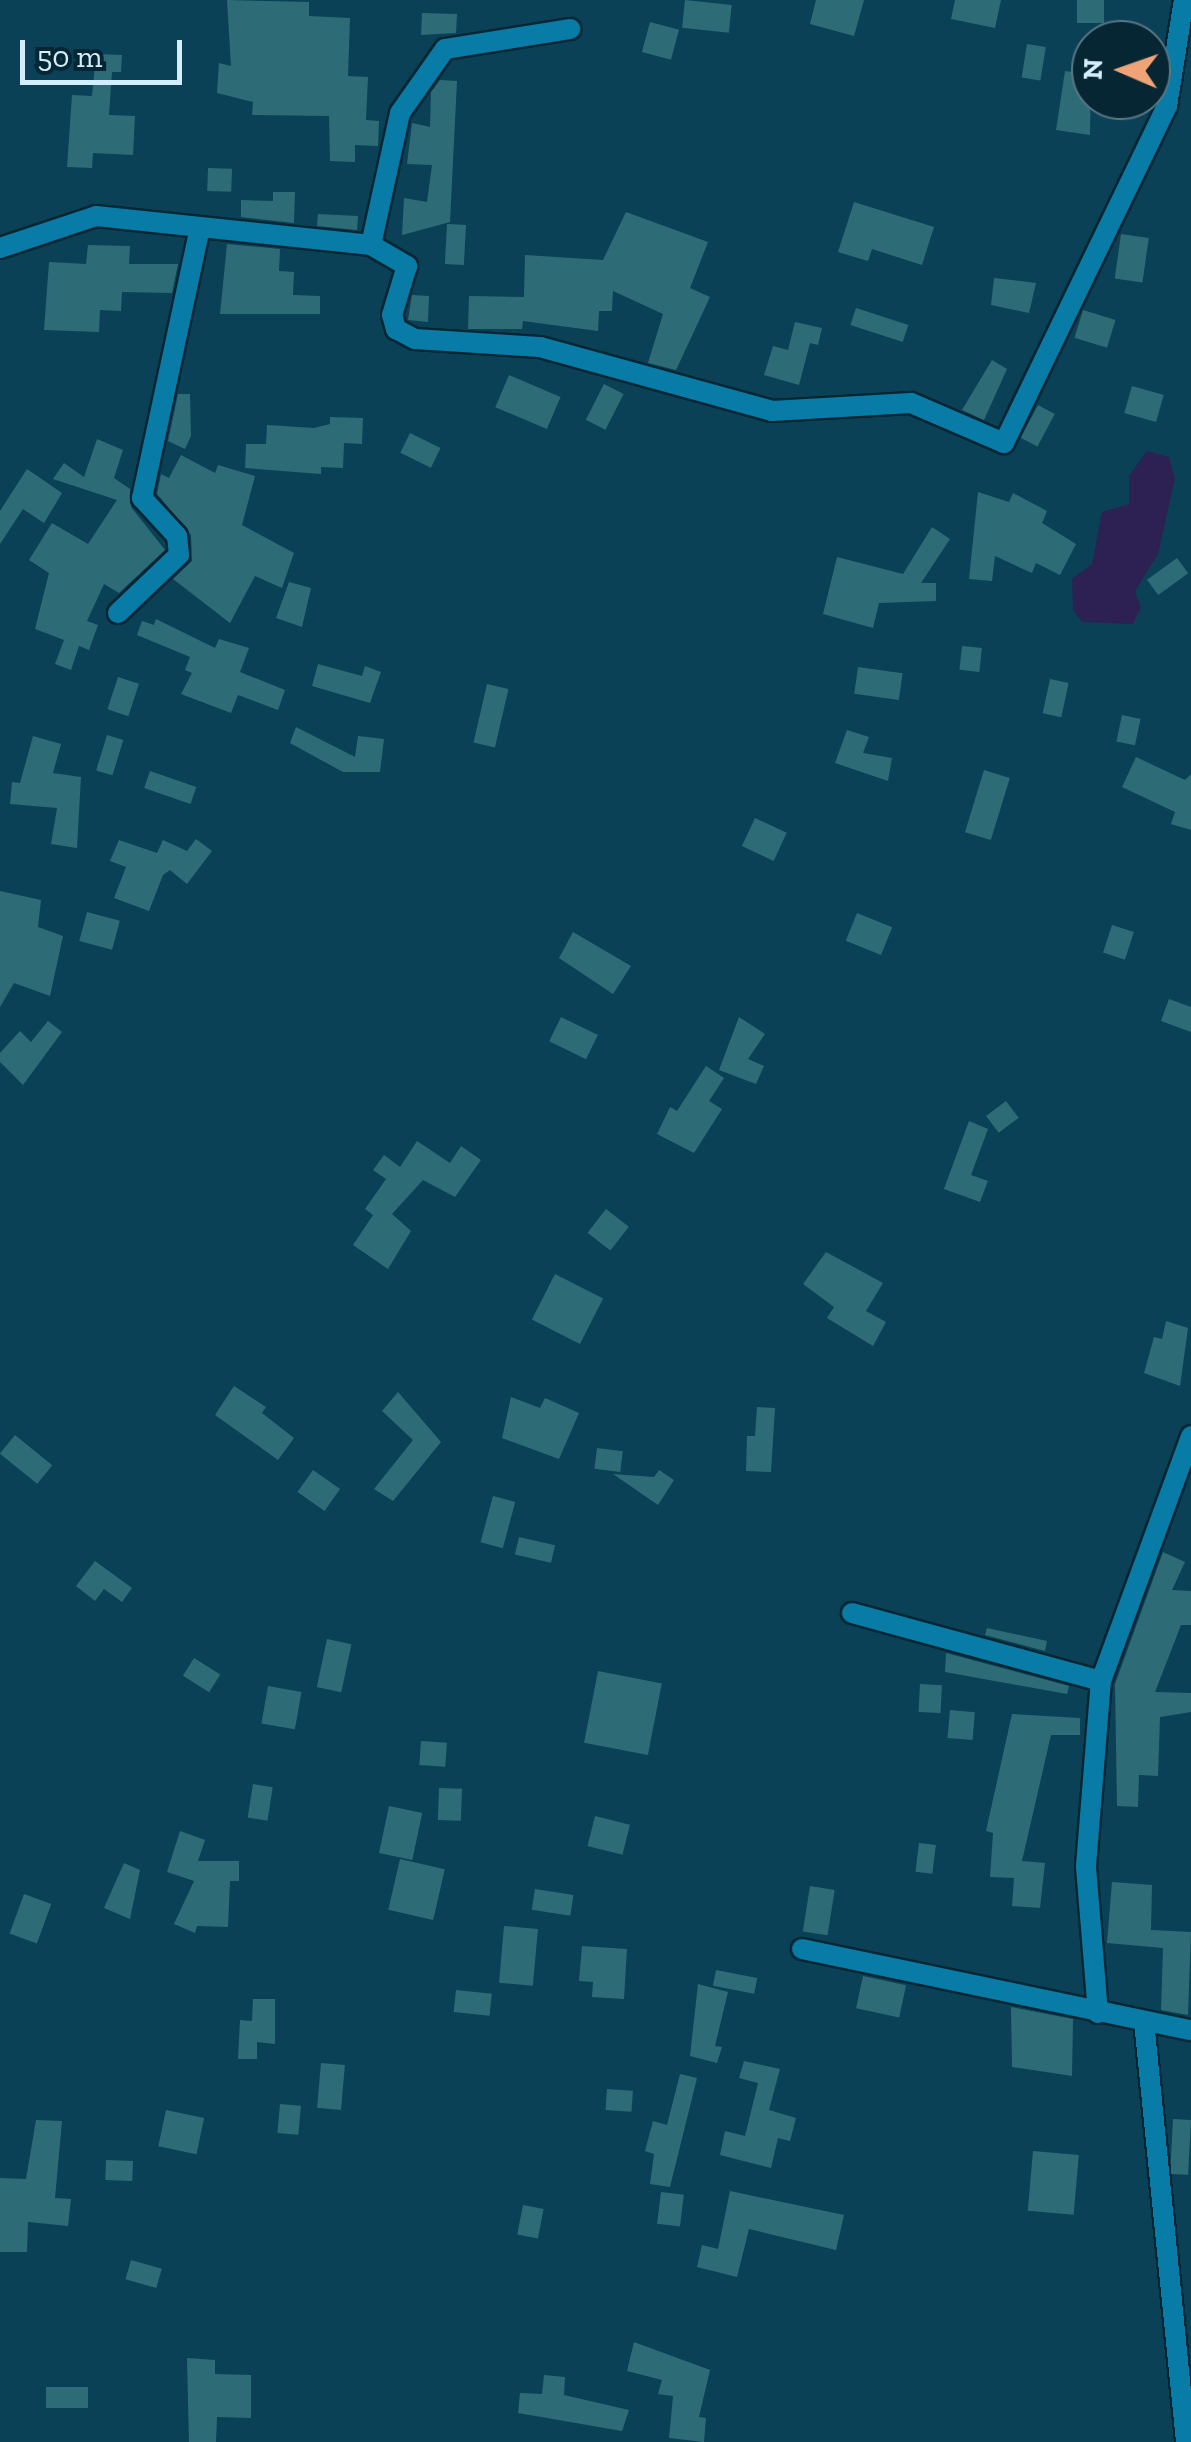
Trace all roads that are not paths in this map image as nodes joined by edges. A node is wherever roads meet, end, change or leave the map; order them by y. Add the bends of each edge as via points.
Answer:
1 (1184, 0) edge
2 (570, 29) dead end
3 (200, 227) junction
4 (371, 245) junction
5 (0, 248) edge
6 (118, 613) dead end
7 (1191, 1436) edge
8 (852, 1613) dead end
9 (1101, 1681) junction
10 (802, 1949) dead end
11 (1098, 2013) junction
12 (1144, 2022) junction
13 (1191, 2030) edge
14 (1186, 2442) edge

1 - 4 street via 1167,106 1004,444 911,403 772,411 540,347 414,339 396,328 392,315 408,266
2 - 4 street via 445,49 400,113
3 - 4 street
3 - 5 street via 96,216
3 - 6 street via 142,498 177,536 179,555
7 - 9 street
8 - 9 street
9 - 11 street via 1086,1866
10 - 11 street
11 - 12 street
12 - 13 street
12 - 14 street

